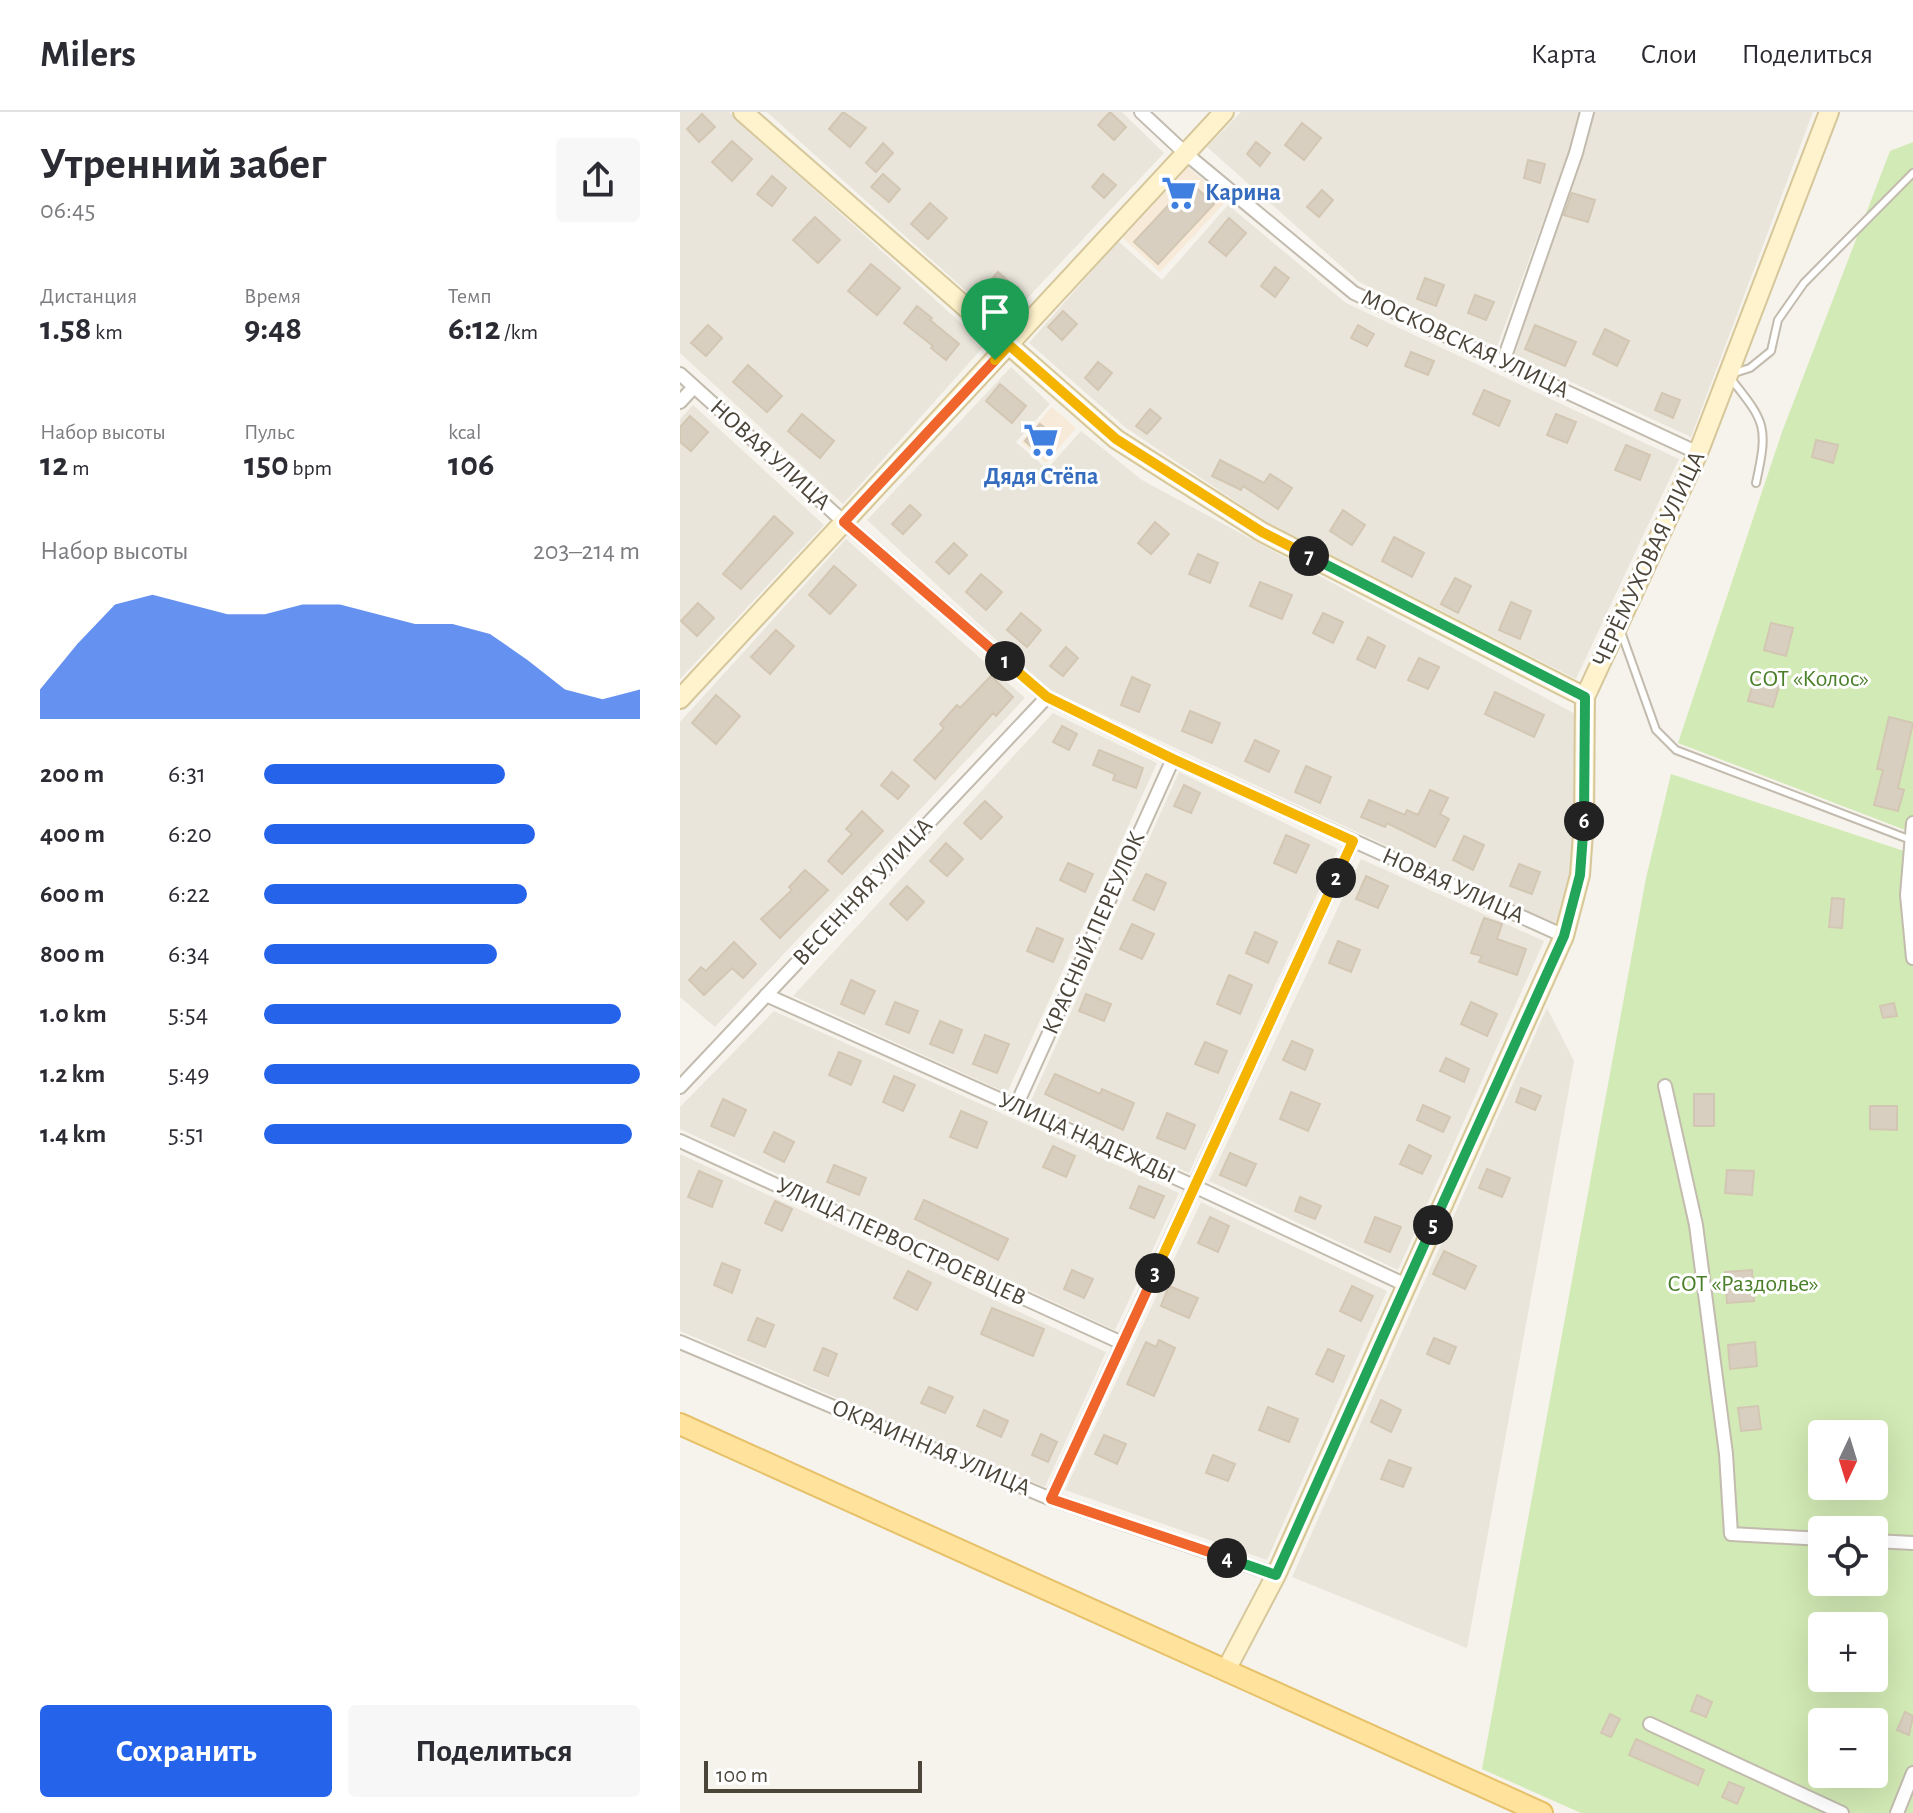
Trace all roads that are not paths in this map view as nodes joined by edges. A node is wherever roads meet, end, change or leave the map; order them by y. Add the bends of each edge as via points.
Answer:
1 (743, 112) edge
2 (1141, 112) edge
3 (1224, 112) edge
4 (1587, 112) edge
5 (1829, 112) edge
6 (1185, 153) junction
7 (1913, 173) edge
8 (1009, 345) junction
9 (1503, 362) junction
10 (680, 374) edge
11 (1728, 375) junction
12 (694, 387) junction
13 (680, 402) edge
14 (1698, 453) junction
15 (1756, 483) dead end
16 (844, 522) junction
17 (1619, 625) junction
18 (1047, 697) junction
19 (1585, 697) junction
20 (680, 699) edge
21 (1173, 759) junction
22 (1913, 824) edge
23 (1353, 841) junction
24 (1912, 841) edge
25 (1564, 936) junction
26 (1913, 958) edge
27 (766, 995) junction
28 (1665, 1086) dead end
29 (680, 1087) edge
30 (1016, 1106) junction
31 (680, 1141) edge
32 (1196, 1187) junction
33 (1406, 1285) junction
34 (680, 1342) edge
35 (1122, 1343) junction
36 (680, 1424) edge
37 (1051, 1499) junction
38 (1808, 1538) edge
39 (1888, 1542) edge
40 (1913, 1543) edge
41 (1276, 1575) junction
42 (1226, 1670) junction
43 (1650, 1724) dead end
44 (1913, 1773) edge
45 (1542, 1813) edge
46 (1842, 1813) edge
47 (1897, 1813) edge

1 - 8 street
2 - 6 street, МОСКОВСКАЯ УЛИЦА
3 - 6 street
4 - 9 street
5 - 11 street, ЧЕРЁМУХОВАЯ УЛИЦА
6 - 8 street
6 - 9 street, МОСКОВСКАЯ УЛИЦА via 1354,293
7 - 11 lane via 1804,283 1778,320 1771,351 1750,368
8 - 16 street
8 - 19 street via 1116,439 1262,532
9 - 14 street, МОСКОВСКАЯ УЛИЦА
10 - 12 street, НОВАЯ УЛИЦА
11 - 14 street, ЧЕРЁМУХОВАЯ УЛИЦА
11 - 15 lane via 1753,407 1763,431
12 - 13 street
12 - 16 street, НОВАЯ УЛИЦА
14 - 17 street, ЧЕРЁМУХОВАЯ УЛИЦА
16 - 18 street, НОВАЯ УЛИЦА
16 - 20 street
17 - 19 street, ЧЕРЁМУХОВАЯ УЛИЦА
17 - 24 lane via 1656,730 1676,750
18 - 21 street, НОВАЯ УЛИЦА
18 - 27 street, ВЕСЕННЯЯ УЛИЦА
19 - 25 street, ЧЕРЁМУХОВАЯ УЛИЦА via 1580,875
21 - 23 street, НОВАЯ УЛИЦА
21 - 30 street, КРАСНЫЙ ПЕРЕУЛОК
22 - 24 street
23 - 25 street, НОВАЯ УЛИЦА
23 - 32 street
24 - 26 street via 1907,895
25 - 33 street, ЧЕРЁМУХОВАЯ УЛИЦА
27 - 29 street, ВЕСЕННЯЯ УЛИЦА
27 - 30 street, УЛИЦА НАДЕЖДЫ
28 - 38 street via 1696,1225 1726,1454 1731,1534
30 - 32 street, УЛИЦА НАДЕЖДЫ
31 - 35 street, УЛИЦА ПЕРВОСТРОЕВЦЕВ
32 - 33 street, УЛИЦА НАДЕЖДЫ
32 - 35 street
33 - 41 street, ЧЕРЁМУХОВАЯ УЛИЦА
34 - 37 street, ОКРАИННАЯ УЛИЦА
35 - 37 street
36 - 42 main road
37 - 41 street, ОКРАИННАЯ УЛИЦА
39 - 40 street
41 - 42 street, ЧЕРЁМУХОВАЯ УЛИЦА
42 - 45 main road
43 - 46 street
44 - 47 street

